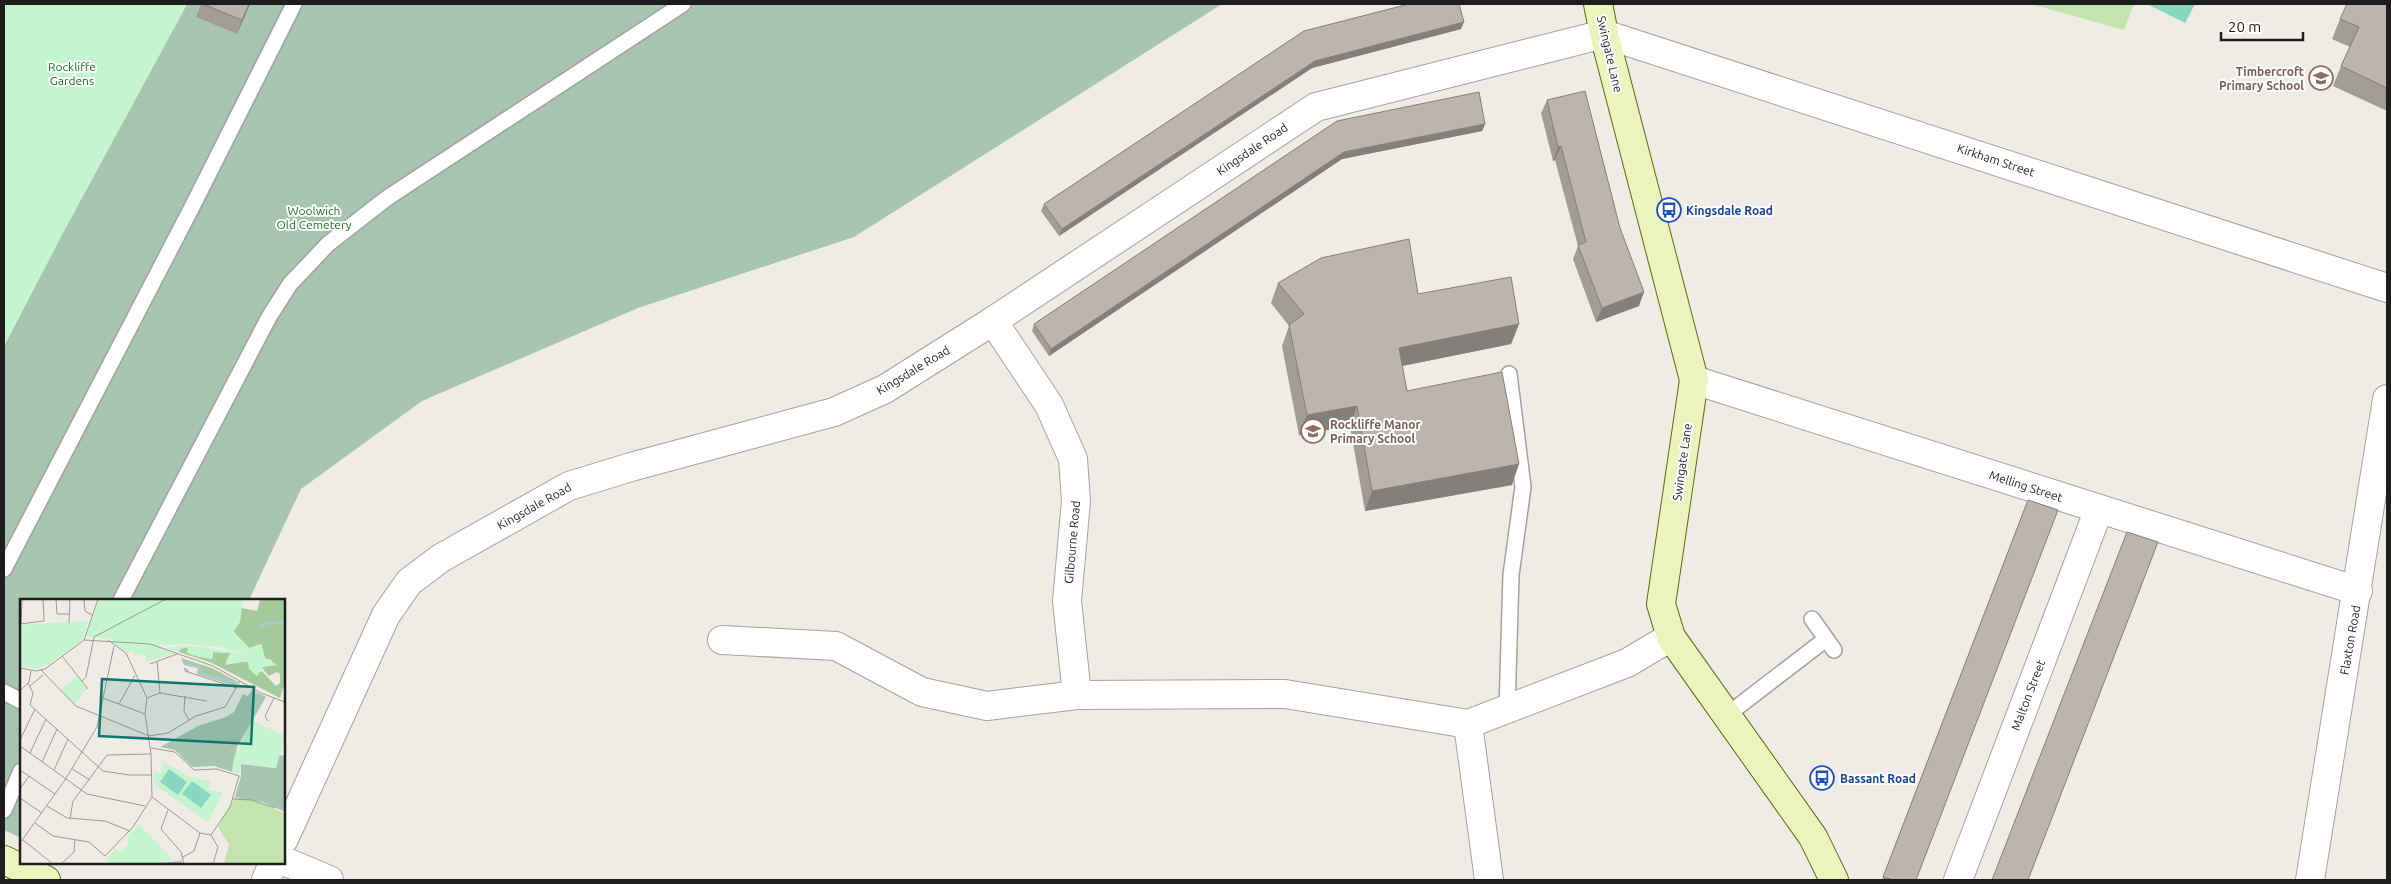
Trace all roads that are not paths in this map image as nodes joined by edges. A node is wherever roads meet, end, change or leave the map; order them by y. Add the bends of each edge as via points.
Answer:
1 (294, 4) edge
2 (683, 4) edge
3 (1598, 4) edge
4 (1604, 34) junction
5 (2387, 288) edge
6 (993, 322) junction
7 (1509, 374) dead end
8 (1694, 380) junction
9 (2387, 399) edge
10 (2098, 509) junction
11 (4, 569) edge
12 (2358, 591) junction
13 (122, 599) edge
14 (1812, 619) dead end
15 (1671, 637) junction
16 (722, 640) dead end
17 (4, 692) edge
18 (1077, 695) junction
19 (20, 700) edge
20 (1507, 710) junction
21 (1727, 714) junction
22 (1468, 724) junction
23 (20, 773) edge
24 (4, 810) edge
25 (285, 837) edge
26 (4, 860) edge
27 (285, 861) edge
28 (273, 864) edge
29 (46, 880) edge
30 (266, 880) edge
31 (329, 880) edge
32 (1489, 880) edge
33 (1834, 880) edge
34 (1958, 880) edge
35 (2310, 880) edge

1 - 11 lane
2 - 13 lane via 387,198 328,244 290,284 269,317
3 - 4 street, Swingate Lane
4 - 5 street, Kirkham Street
4 - 6 street, Kingsdale Road via 1316,107
4 - 8 street, Swingate Lane
6 - 18 street, Gilbourne Road via 1049,405 1073,459 1076,500 1067,601
6 - 25 street, Kingsdale Road via 885,389 834,412 569,486 441,558 409,582 386,615
7 - 20 lane via 1523,487 1510,575
8 - 10 street, Melling Street
8 - 15 street, Swingate Lane via 1661,604
9 - 12 street, Flaxton Road
10 - 12 street, Melling Street
10 - 34 street, Malton Street
12 - 35 street, Flaxton Road
14 - 21 lane via 1830,645
15 - 20 street via 1626,663
15 - 21 street, Swingate Lane
16 - 18 street via 836,646 922,692 987,706
17 - 19 lane
18 - 22 street via 1284,694
20 - 22 street
21 - 33 street, Swingate Lane via 1813,837
22 - 32 street
23 - 24 lane
26 - 29 street
27 - 31 street
28 - 30 street

